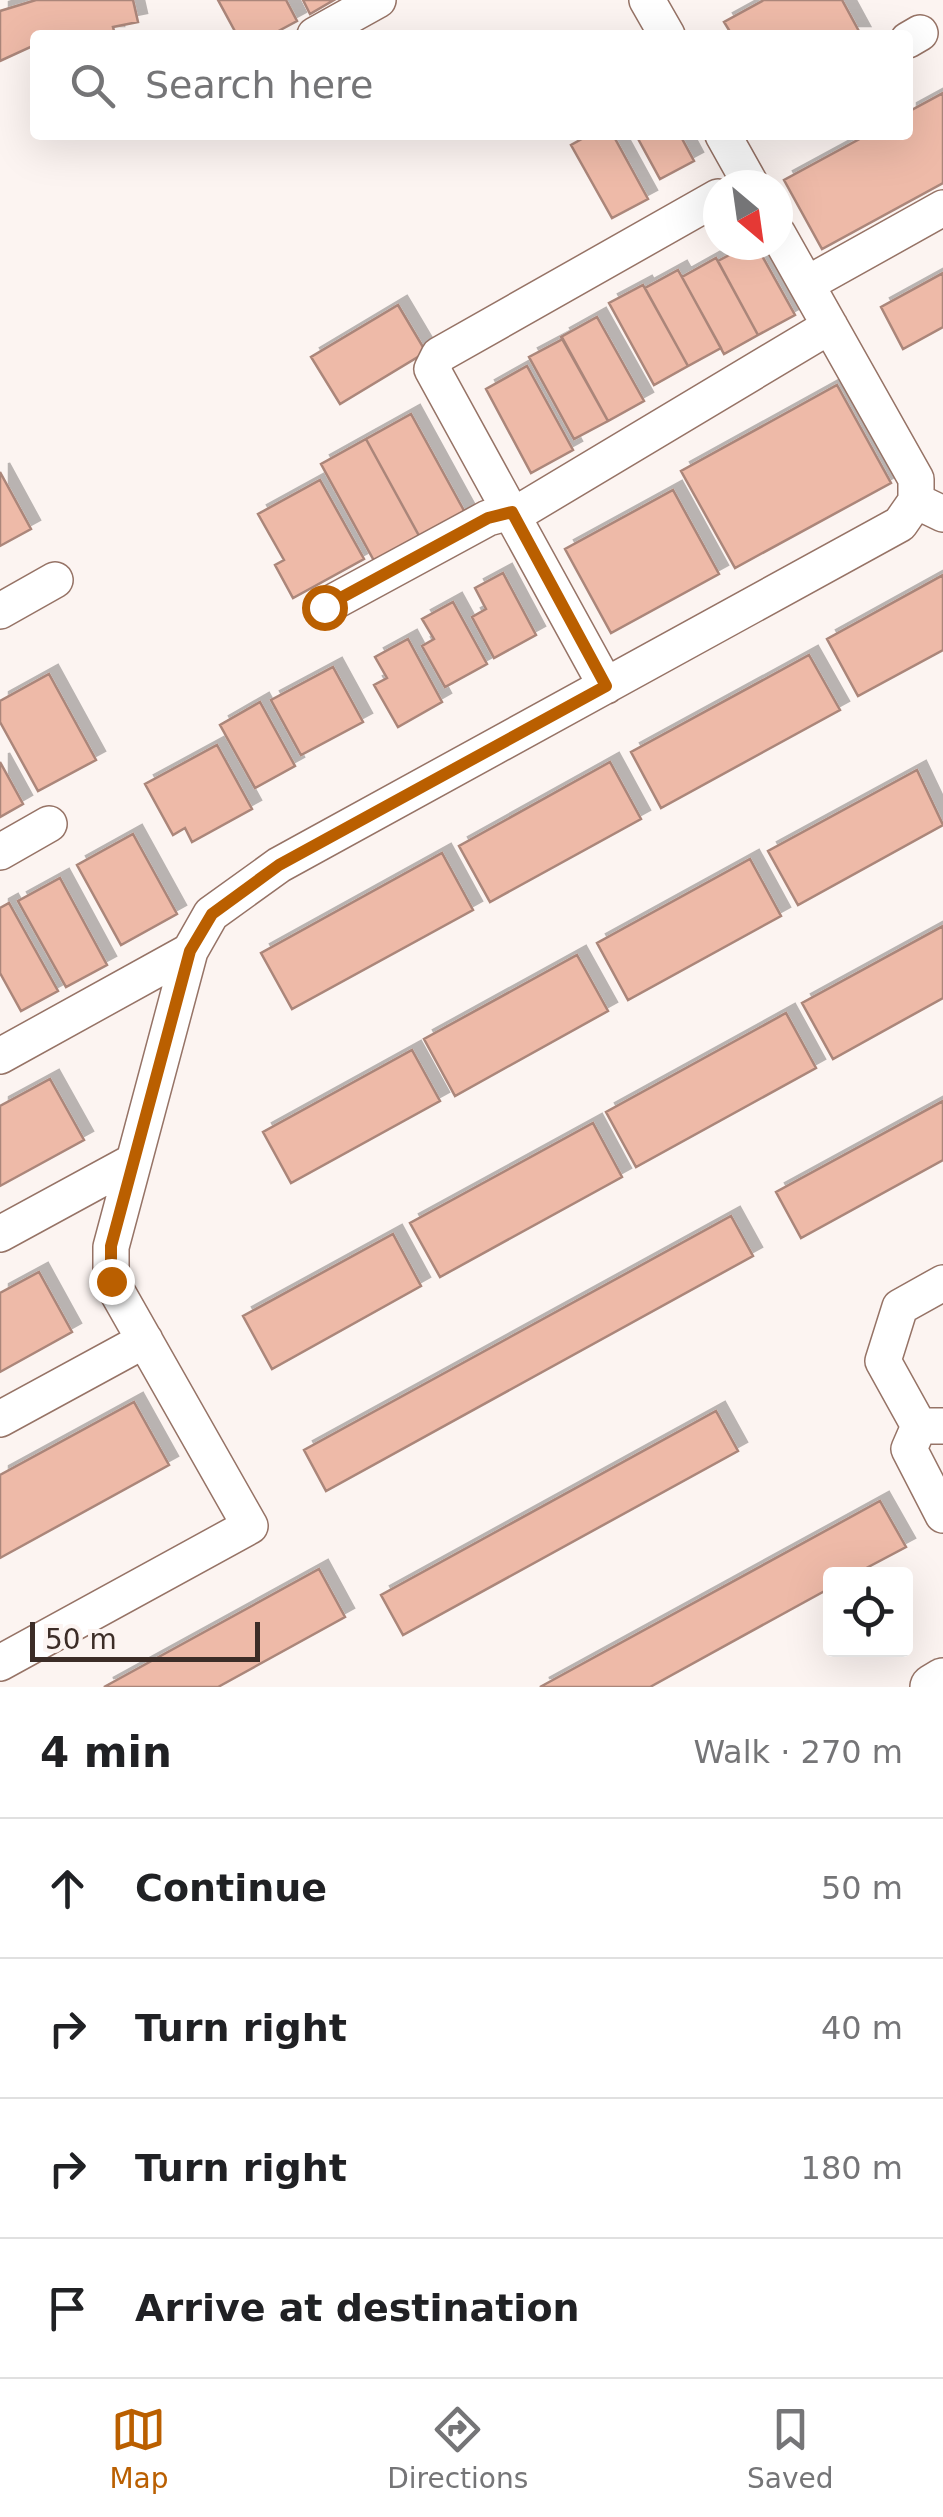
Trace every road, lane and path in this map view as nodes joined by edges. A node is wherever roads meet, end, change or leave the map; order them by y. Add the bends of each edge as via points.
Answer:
1 (378, 0) edge
2 (648, 0) edge
3 (324, 30) edge
4 (664, 30) edge
5 (730, 140) edge
6 (736, 170) edge
7 (703, 207) edge
8 (943, 208) edge
9 (793, 260) edge
10 (806, 284) junction
11 (830, 326) junction
12 (929, 508) edge
13 (512, 512) junction
14 (56, 580) dead end
15 (324, 607) dead end
16 (0, 611) edge
17 (606, 686) junction
18 (49, 824) dead end
19 (0, 852) edge
20 (190, 951) junction
21 (0, 1056) edge
22 (134, 1161) junction
23 (0, 1234) edge
24 (943, 1283) edge
25 (144, 1340) junction
26 (0, 1419) edge
27 (931, 1426) edge
28 (943, 1515) edge
29 (0, 1663) edge
30 (943, 1682) edge
31 (934, 1687) edge

1 - 3 lane
2 - 4 lane
5 - 6 lane
7 - 13 lane via 439,355 432,368
8 - 10 lane
9 - 10 lane
10 - 11 lane
11 - 12 lane
11 - 13 lane
12 - 17 lane
13 - 15 lane via 488,518
13 - 17 lane
14 - 16 lane
17 - 20 lane via 279,865 212,914
18 - 19 lane
20 - 21 lane
20 - 22 lane
22 - 23 lane
22 - 25 lane via 111,1246 111,1281
24 - 27 lane via 900,1307 883,1360
25 - 26 lane
25 - 29 lane via 250,1526
27 - 28 lane via 908,1449
30 - 31 main road

